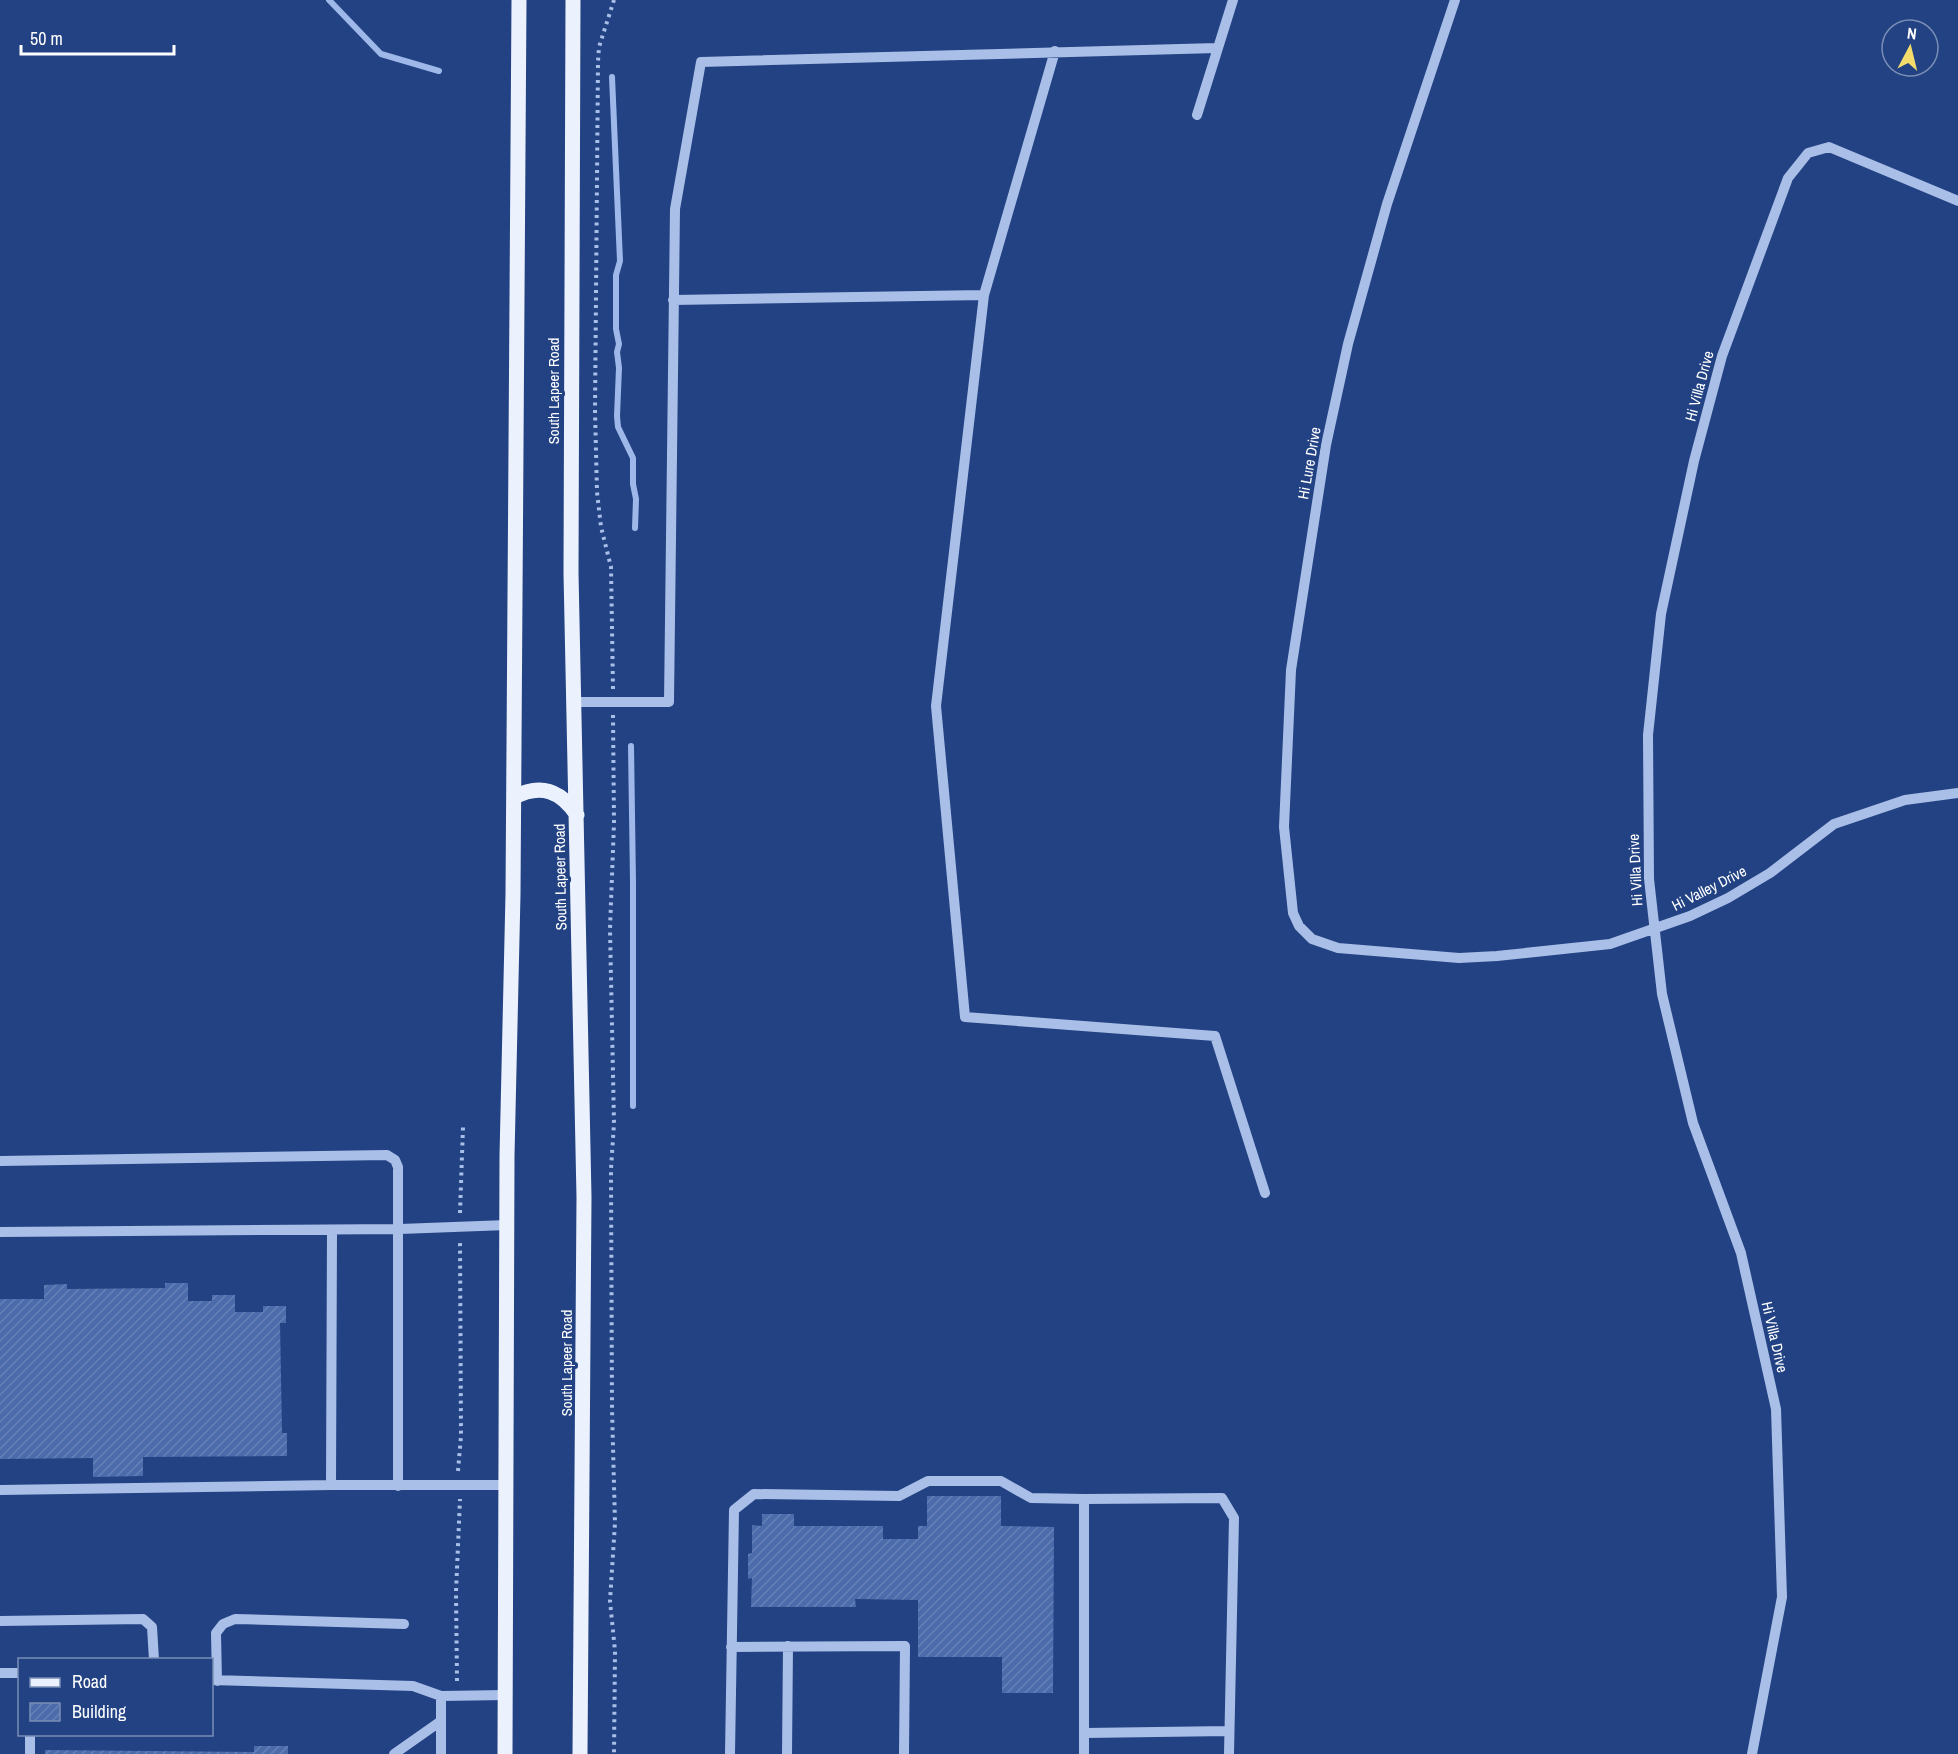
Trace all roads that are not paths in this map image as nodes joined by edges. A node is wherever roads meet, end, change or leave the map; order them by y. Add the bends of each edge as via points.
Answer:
1 (519, 0) edge
2 (573, 0) edge
3 (1233, 0) edge
4 (1455, 0) edge
5 (1217, 48) junction
6 (1055, 51) junction
7 (1197, 115) dead end
8 (1958, 201) edge
9 (984, 295) junction
10 (673, 300) junction
11 (574, 702) junction
12 (1958, 793) edge
13 (514, 797) junction
14 (577, 815) junction
15 (1654, 929) junction
16 (1312, 939) joint
17 (0, 1161) edge
18 (1265, 1193) dead end
19 (507, 1225) junction
20 (400, 1229) junction
21 (332, 1230) junction
22 (0, 1232) edge
23 (331, 1485) junction
24 (506, 1485) junction
25 (398, 1486) junction
26 (0, 1490) edge
27 (1084, 1499) junction
28 (0, 1621) edge
29 (404, 1623) dead end
30 (788, 1646) junction
31 (731, 1647) junction
32 (154, 1658) edge
33 (0, 1673) edge
34 (18, 1673) edge
35 (214, 1680) edge
36 (506, 1695) junction
37 (441, 1696) junction
38 (441, 1721) junction
39 (1229, 1731) junction
40 (1085, 1733) junction
41 (30, 1736) edge
42 (30, 1754) edge
43 (394, 1754) edge
44 (441, 1754) edge
45 (505, 1754) edge
46 (580, 1754) edge
47 (730, 1754) edge
48 (787, 1754) edge
49 (904, 1754) edge
50 (1084, 1754) edge
51 (1229, 1754) edge
52 (1752, 1754) edge

1 - 13 main road
2 - 11 main road, South Lapeer Road
3 - 5 street
4 - 16 street, Hi Lure Drive via 1388,204 1348,344 1326,445 1291,670 1284,827 1293,913
5 - 6 street
5 - 7 street
6 - 9 street
6 - 10 street via 701,62 675,209
8 - 15 street, Hi Villa Drive via 1829,147 1808,153 1788,178 1722,356 1694,461 1661,614 1648,735 1648,879
9 - 10 street
9 - 18 street via 936,706 965,1017 1215,1036
10 - 11 street via 669,702
11 - 14 main road, South Lapeer Road
12 - 15 street, Hi Valley Drive via 1905,800 1834,824 1770,873 1728,898
13 - 14 main road via 535,790 549,792 561,796
13 - 19 main road
14 - 46 main road, South Lapeer Road via 584,1197
15 - 16 street, Hi Valley Drive via 1610,944 1459,958 1338,948
15 - 52 street, Hi Villa Drive via 1662,994 1693,1123 1741,1253 1776,1409 1782,1597
17 - 20 street via 387,1155 398,1167
19 - 20 street
19 - 24 main road
20 - 21 street
20 - 25 street
21 - 22 street
21 - 23 street
23 - 25 street
23 - 26 street
24 - 25 street
24 - 36 main road
27 - 31 street via 1031,1498 1001,1481 928,1481 899,1496 754,1494 734,1510
27 - 39 street via 1222,1498 1234,1518
27 - 40 street
28 - 32 street via 143,1619 152,1627
29 - 35 street via 235,1619 223,1624 216,1633
30 - 31 street
30 - 48 street
30 - 49 street via 905,1646
31 - 47 street
33 - 34 street
35 - 37 street via 413,1686
36 - 37 street
36 - 45 main road
37 - 38 street
38 - 43 street
38 - 44 street
39 - 40 street
39 - 51 street
40 - 50 street
41 - 42 street

